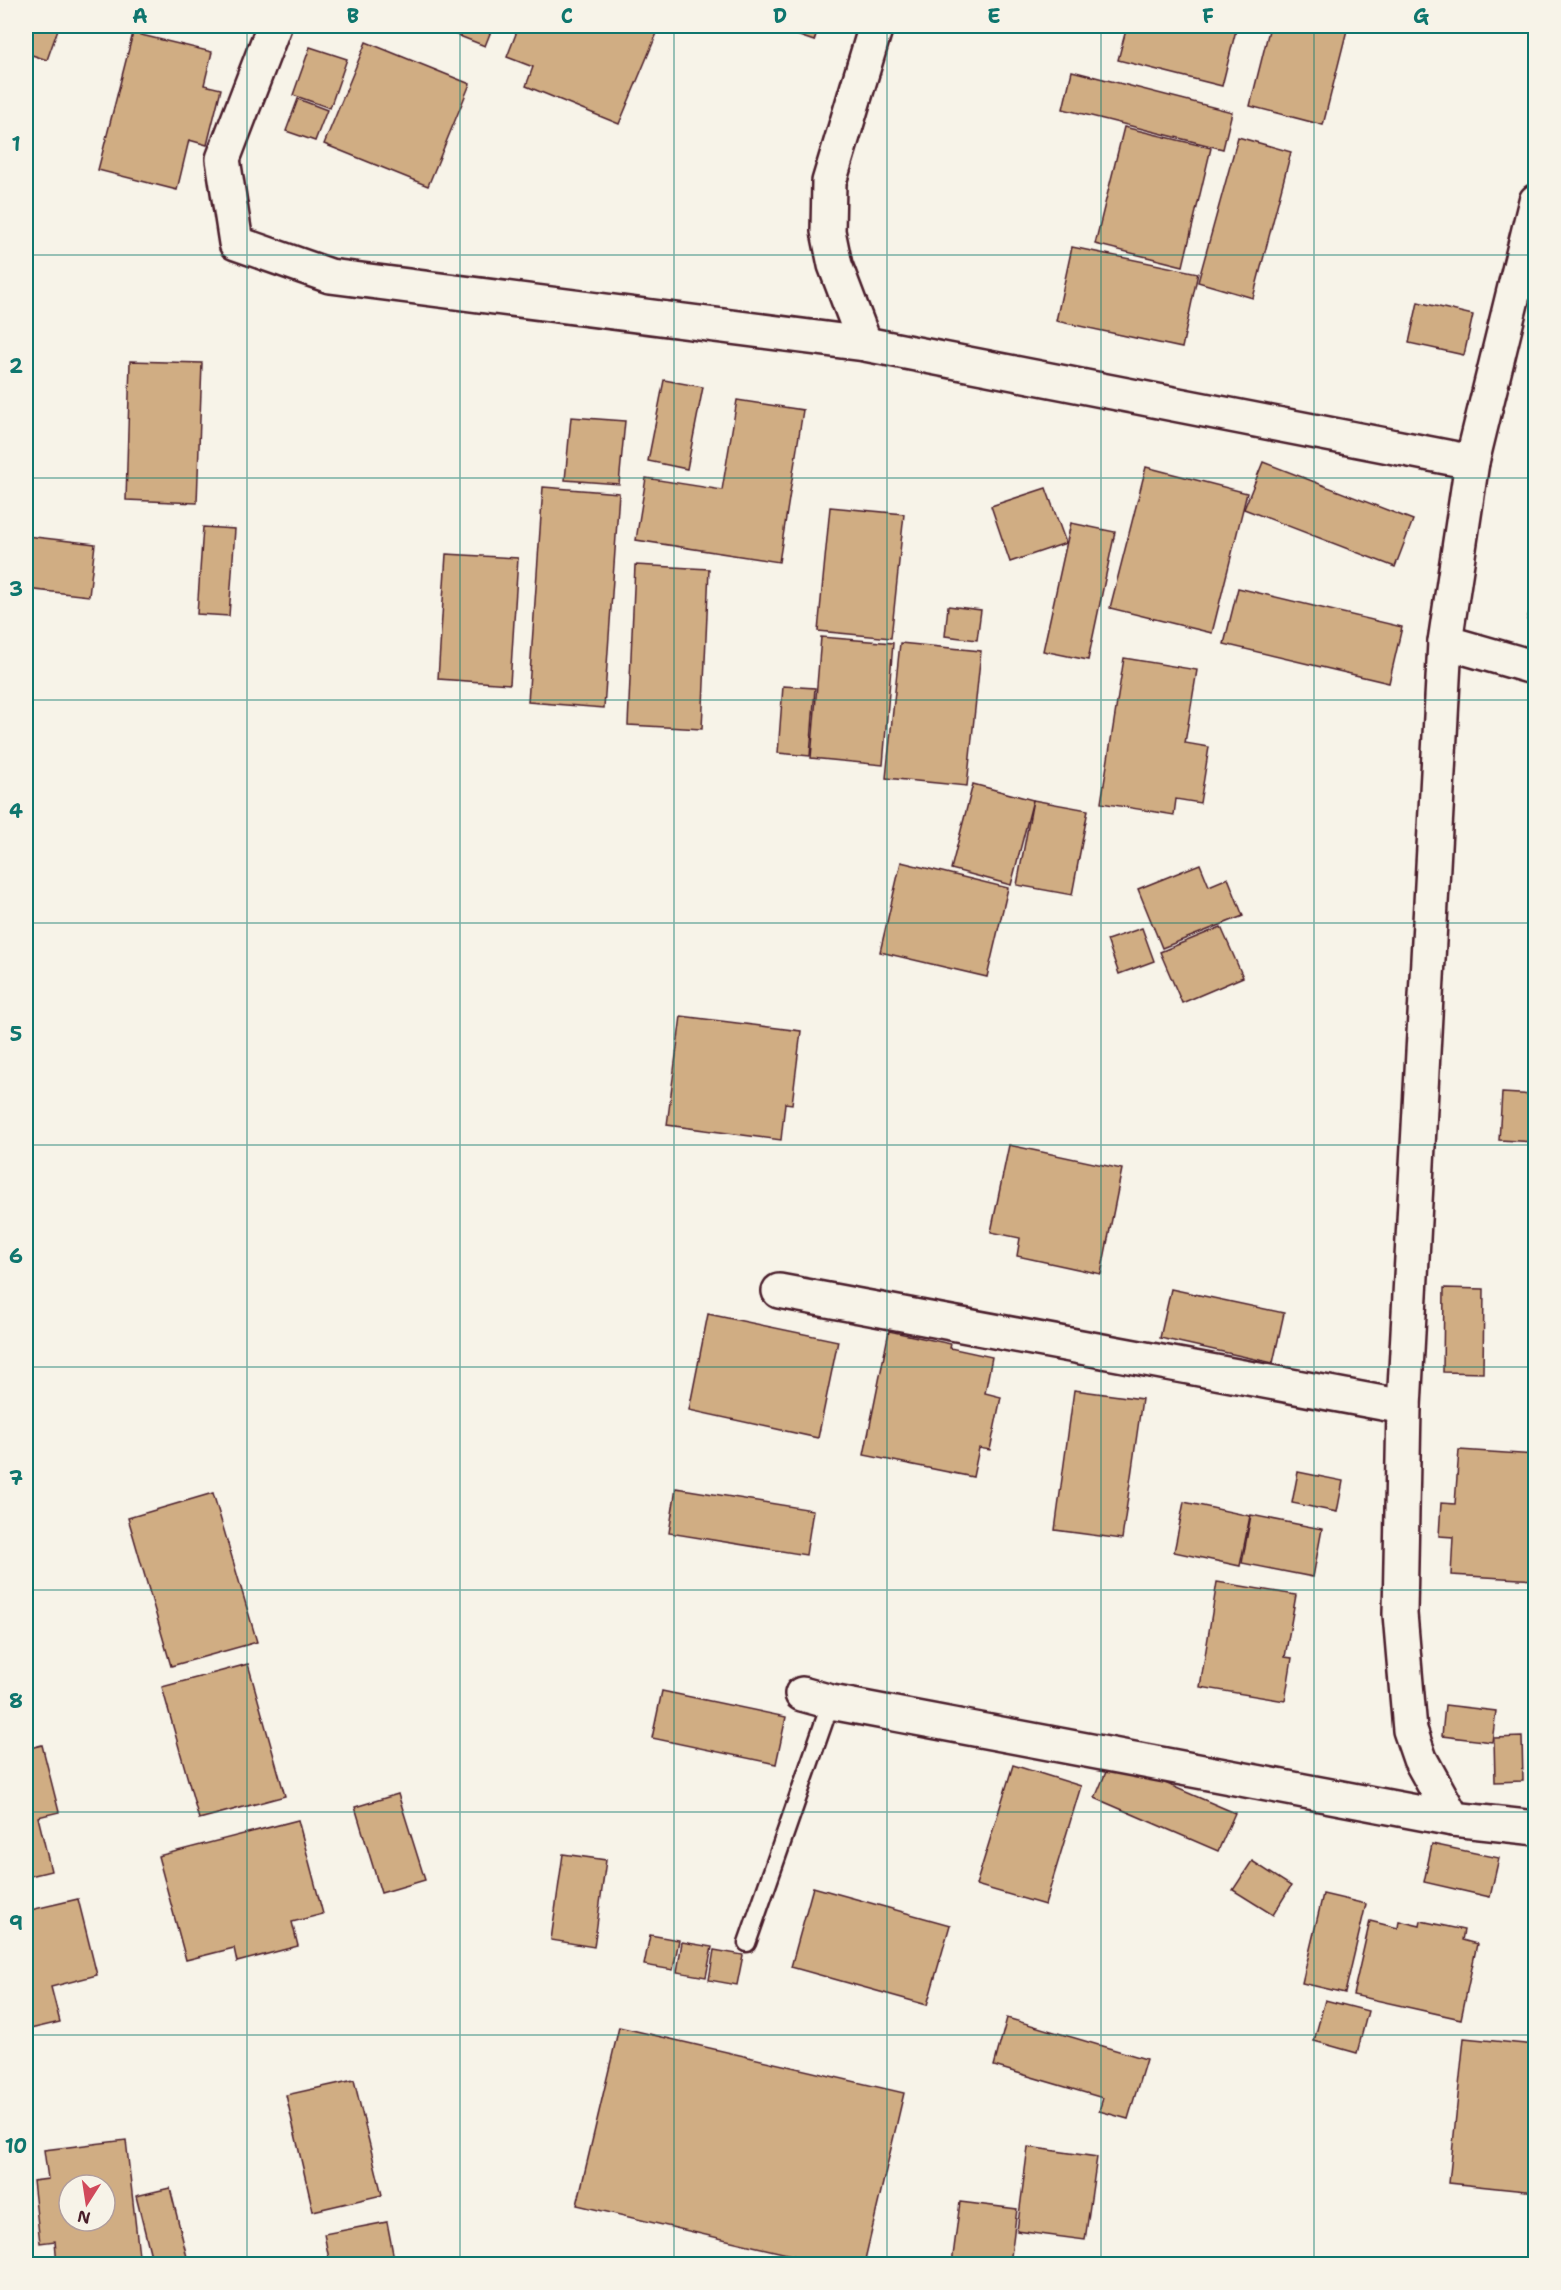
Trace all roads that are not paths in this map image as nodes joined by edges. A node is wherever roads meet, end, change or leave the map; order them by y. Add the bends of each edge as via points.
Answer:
1 (274, 26) edge
2 (876, 26) edge
3 (1536, 201) edge
4 (865, 344) junction
5 (1472, 462) junction
6 (1445, 642) junction
7 (1536, 668) edge
8 (779, 1291) dead end
9 (1404, 1407) junction
10 (817, 1698) joint
11 (1453, 1819) junction
12 (1536, 1828) edge
13 (747, 1943) dead end

1 - 4 street via 223,159 236,243 330,276
2 - 4 street via 829,182 828,231 835,265
3 - 5 street
4 - 5 street
5 - 6 street
6 - 7 street
6 - 9 street
8 - 9 street
9 - 11 street via 1400,1614 1410,1730 1420,1759
10 - 11 street
10 - 13 lane
11 - 12 street

